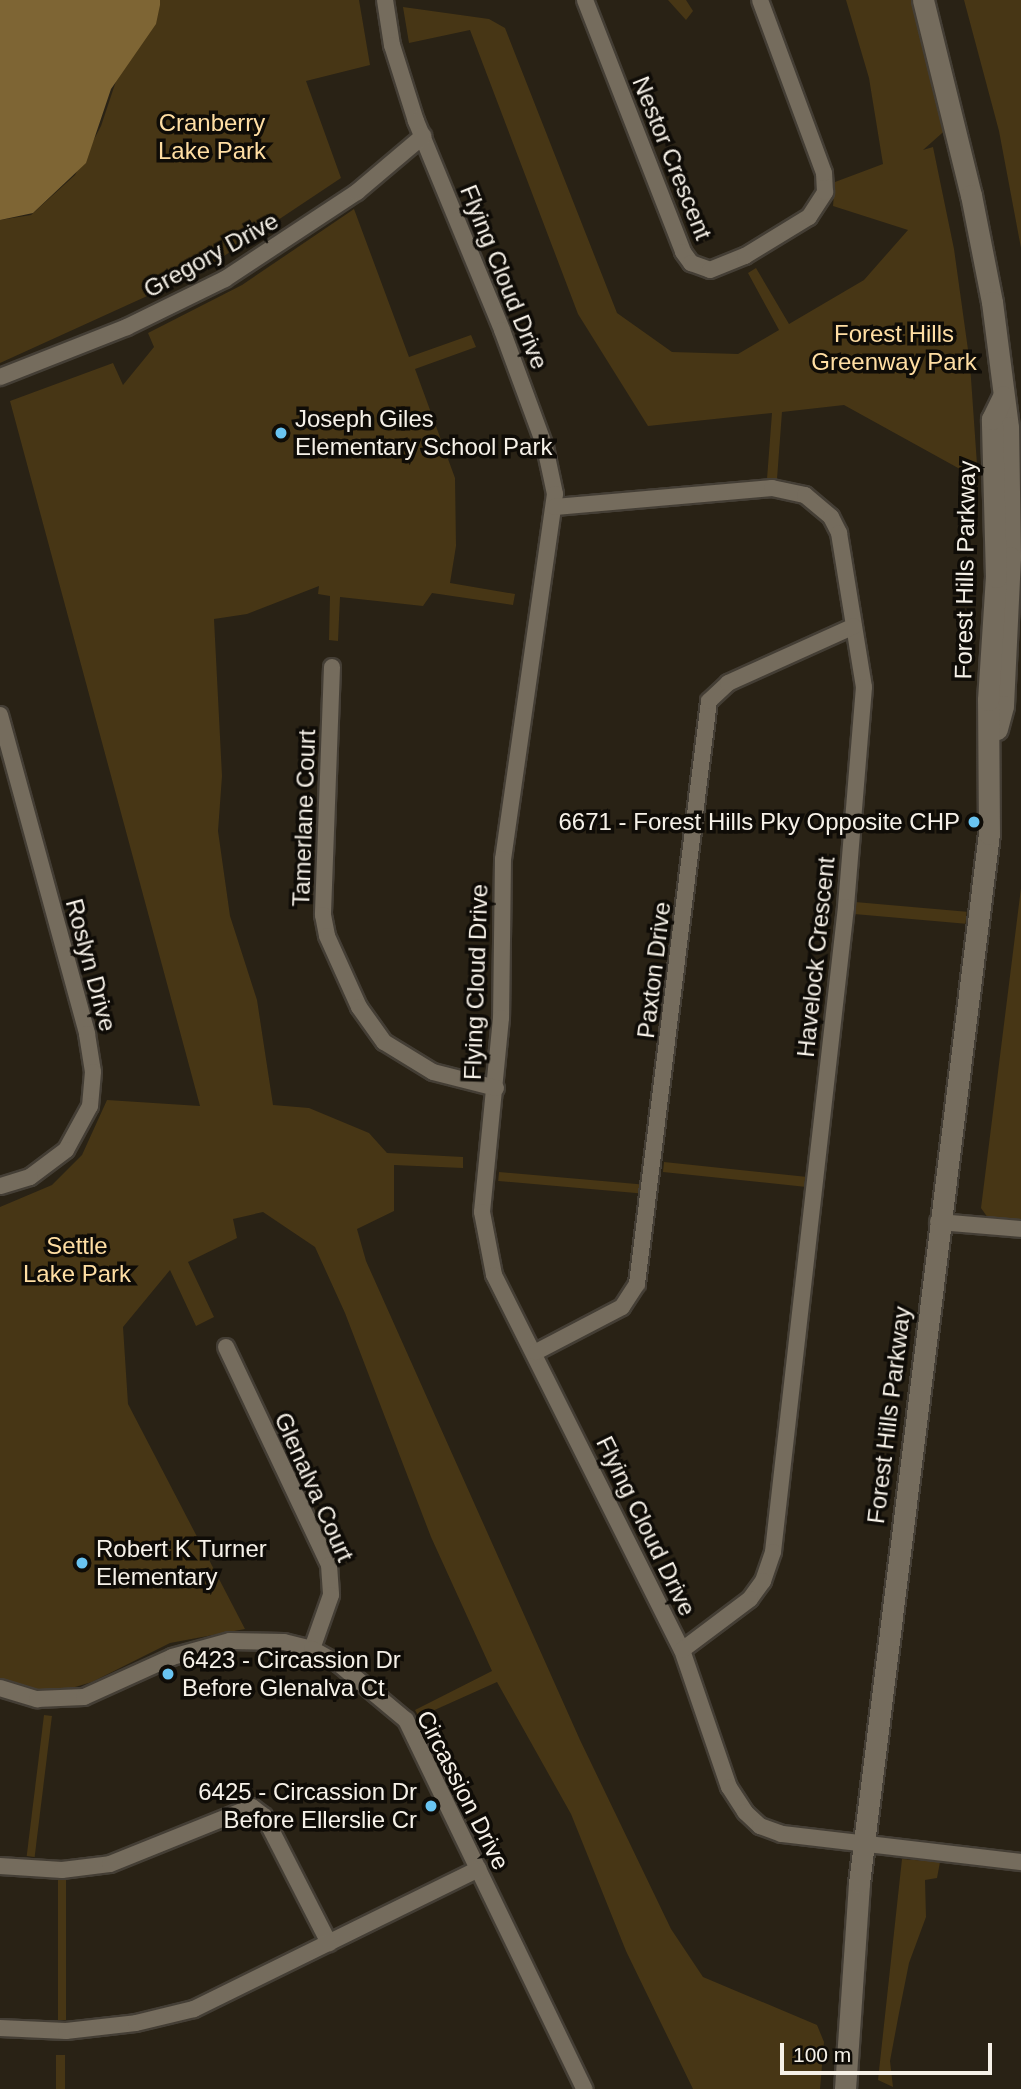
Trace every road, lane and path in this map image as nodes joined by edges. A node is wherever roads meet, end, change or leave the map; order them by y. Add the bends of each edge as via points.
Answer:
1 (385, 0) edge
2 (585, 0) edge
3 (760, 0) edge
4 (923, 0) edge
5 (423, 136) junction
6 (0, 377) edge
7 (555, 507) junction
8 (854, 626) junction
9 (332, 667) dead end
10 (0, 715) edge
11 (496, 1088) junction
12 (0, 1186) edge
13 (938, 1222) junction
14 (1021, 1228) edge
15 (226, 1347) dead end
16 (536, 1352) junction
17 (312, 1649) junction
18 (682, 1650) junction
19 (0, 1688) edge
20 (864, 1843) junction
21 (1021, 1862) edge
22 (0, 1866) edge
23 (478, 1869) junction
24 (329, 1943) junction
25 (0, 2028) edge
26 (584, 2089) edge
27 (845, 2089) edge

1 - 5 street, Flying Cloud Drive via 392,45
2 - 3 street, Nestor Crescent via 683,251 695,266 710,270 745,256 809,217 825,192 824,173
4 - 13 main road, Forest Hills Parkway via 971,195 992,302 1003,396 992,419 996,576 988,700 992,748 989,834
5 - 6 street, Gregory Drive via 357,192 225,279 127,327
5 - 7 street, Flying Cloud Drive via 545,447
7 - 8 street, Havelock Crescent via 772,488 797,491 818,504 839,533
7 - 11 street, Flying Cloud Drive via 503,859
8 - 16 street, Paxton Drive via 728,683 709,701 638,1284 622,1307
8 - 18 street, Havelock Crescent via 864,717 775,1538 763,1581 750,1599
9 - 11 street, Tamerlane Court via 323,915 327,936 366,1020 395,1051 433,1072
10 - 12 street, Roslyn Drive via 87,1034 93,1072 90,1106 66,1150 30,1177
11 - 16 street, Flying Cloud Drive via 484,1173 483,1231 498,1286
13 - 14 street
13 - 20 main road, Forest Hills Parkway
15 - 17 street, Glenalva Court via 329,1565 329,1602
16 - 18 street, Flying Cloud Drive
17 - 19 street, Circassion Drive via 253,1640 218,1643 72,1699 37,1699
17 - 23 street, Circassion Drive via 356,1676 406,1720
18 - 20 street, Flying Cloud Drive via 729,1787 745,1812 782,1834
20 - 21 street, Flying Cloud Drive
20 - 27 main road, Forest Hills Parkway
22 - 24 street via 62,1870 110,1864 252,1807 264,1816
23 - 24 street
23 - 26 street, Circassion Drive
24 - 25 street via 221,1999 166,2017 66,2031

